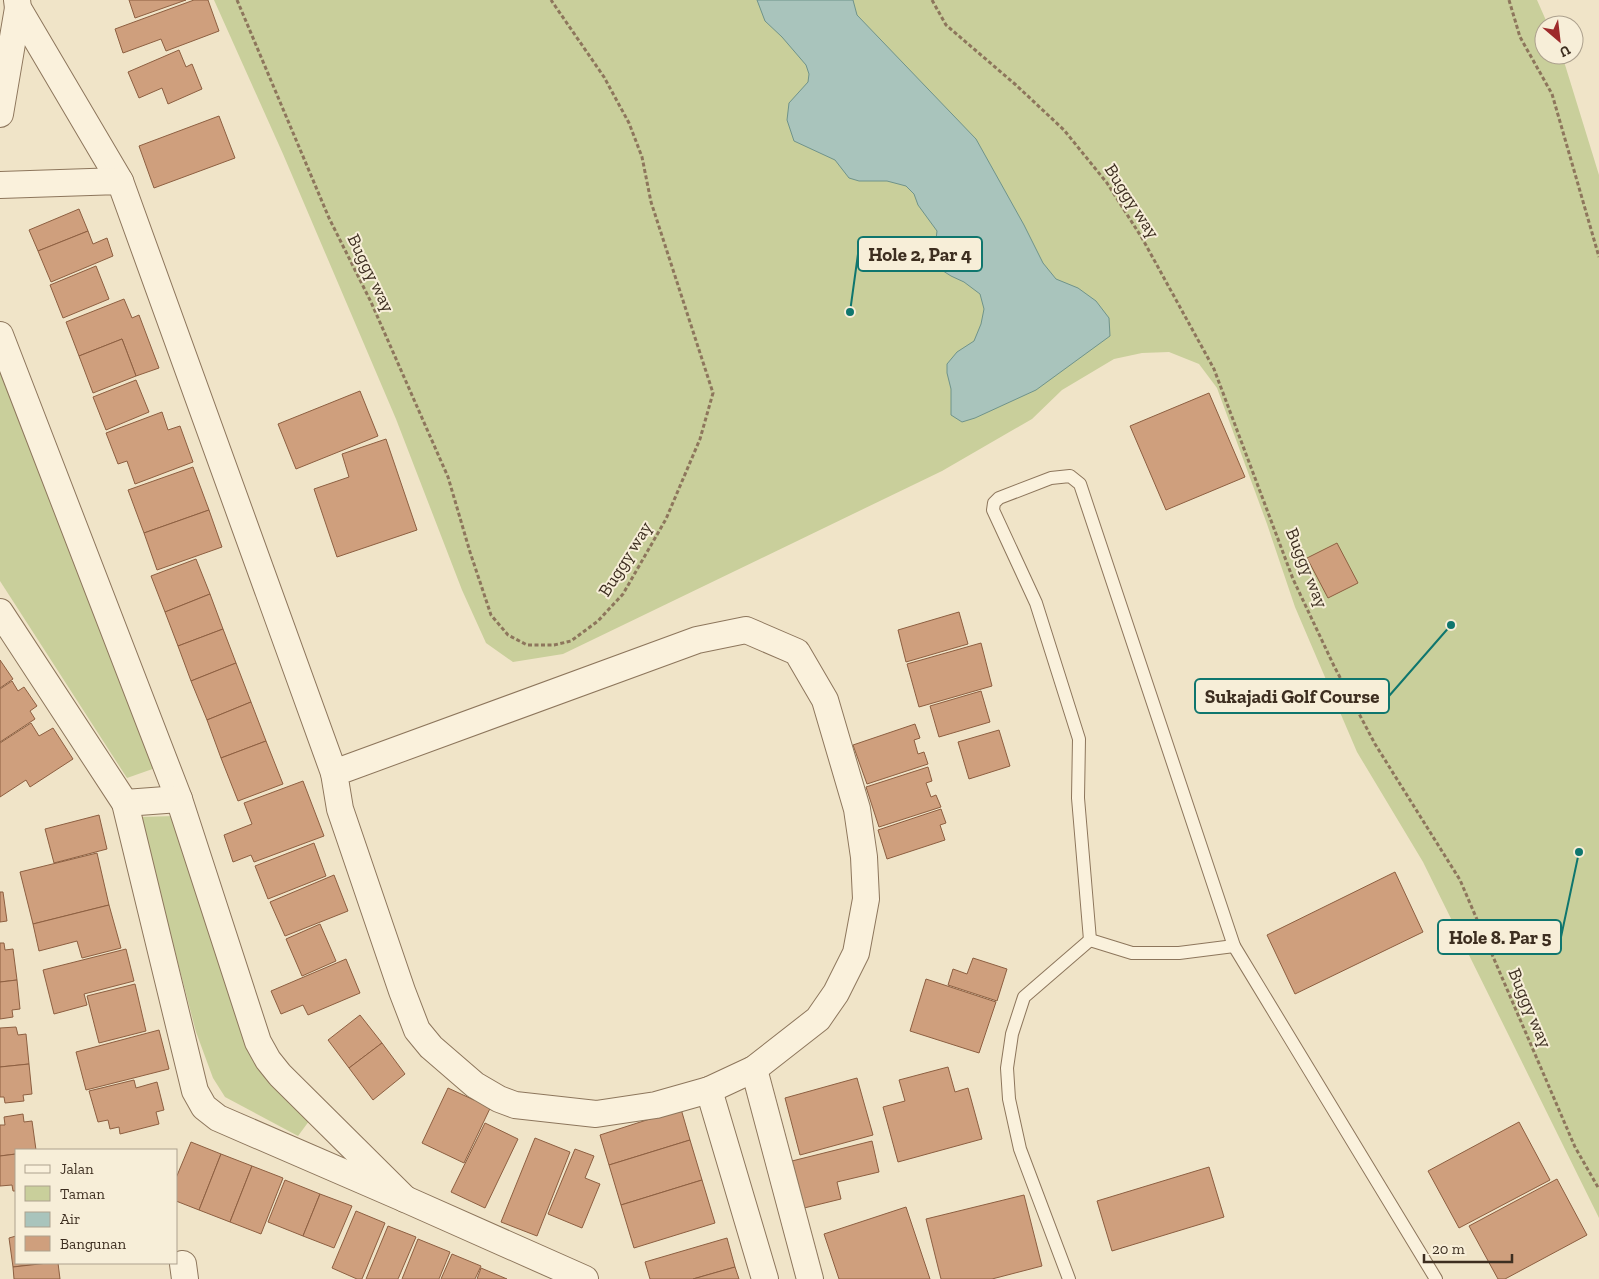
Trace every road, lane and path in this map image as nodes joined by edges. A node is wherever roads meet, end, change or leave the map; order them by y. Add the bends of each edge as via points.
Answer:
1 (237, 0) edge
2 (551, 0) edge
3 (932, 0) edge
4 (1509, 0) edge
5 (18, 4) edge
6 (0, 114) edge
7 (120, 181) junction
8 (0, 185) edge
9 (1599, 257) edge
10 (0, 335) edge
11 (0, 612) edge
12 (334, 773) junction
13 (179, 799) junction
14 (125, 803) junction
15 (1090, 940) junction
16 (1234, 946) junction
17 (754, 1069) junction
18 (709, 1090) junction
19 (1599, 1190) edge
20 (405, 1198) junction
21 (585, 1279) edge
22 (765, 1279) edge
23 (810, 1279) edge
24 (1069, 1279) edge
25 (1436, 1279) edge

1 - 2 path, Buggy way via 329,218 371,302 448,477 491,615 508,635 527,645 554,645 571,641 598,621 623,594 666,519 700,439 713,393 651,202 642,158 628,123 604,77
3 - 19 path, Buggy way via 946,25 1064,130 1107,183 1142,238 1214,369 1294,579 1334,666 1375,744 1460,880 1575,1147
4 - 9 path via 1520,37 1552,94
5 - 6 street
5 - 7 street
7 - 8 street
7 - 12 street
10 - 13 street
11 - 14 street
12 - 17 street via 696,640 746,630 797,652 825,700 857,809 866,899 856,953 836,993 818,1019
12 - 18 street via 340,809 417,1030 431,1047 475,1085 515,1105 596,1114 656,1105
13 - 14 street
13 - 20 street via 258,1042 268,1060
14 - 20 street via 195,1091 204,1108 218,1118
15 - 16 lane via 1132,953 1179,954
15 - 16 lane via 1078,798 1079,739 1036,603 993,510 999,498 1051,478 1070,476 1080,484
15 - 24 lane via 1024,997 1012,1034 1007,1068 1009,1100 1020,1149
16 - 25 lane
17 - 18 street
17 - 23 street
18 - 22 street
20 - 21 street

